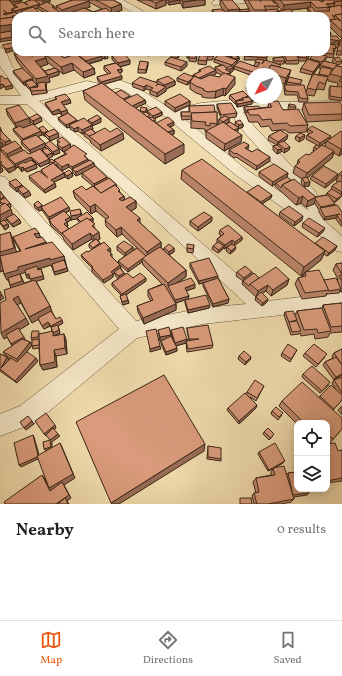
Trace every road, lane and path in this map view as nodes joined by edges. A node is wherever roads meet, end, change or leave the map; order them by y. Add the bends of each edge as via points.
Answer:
1 (116, 0) edge
2 (250, 0) edge
3 (216, 3) dead end
4 (137, 12) edge
5 (12, 32) edge
6 (0, 34) edge
7 (0, 50) edge
8 (0, 100) edge
9 (30, 100) junction
10 (231, 104) junction
11 (342, 105) edge
12 (172, 115) junction
13 (0, 181) edge
14 (318, 224) junction
15 (342, 246) edge
16 (342, 300) edge
17 (265, 310) junction
18 (132, 330) junction
19 (0, 425) edge

1 - 4 street
2 - 3 street
5 - 6 street
7 - 9 street via 6,66
8 - 9 street
9 - 12 street via 87,85 100,88 119,84
9 - 17 street
10 - 11 street via 240,109 261,106
10 - 12 street via 197,106
10 - 14 street via 249,129 310,195 316,208
12 - 14 street via 242,173
13 - 18 street
14 - 15 street
16 - 17 street
17 - 18 street via 203,316
18 - 19 street via 27,415

